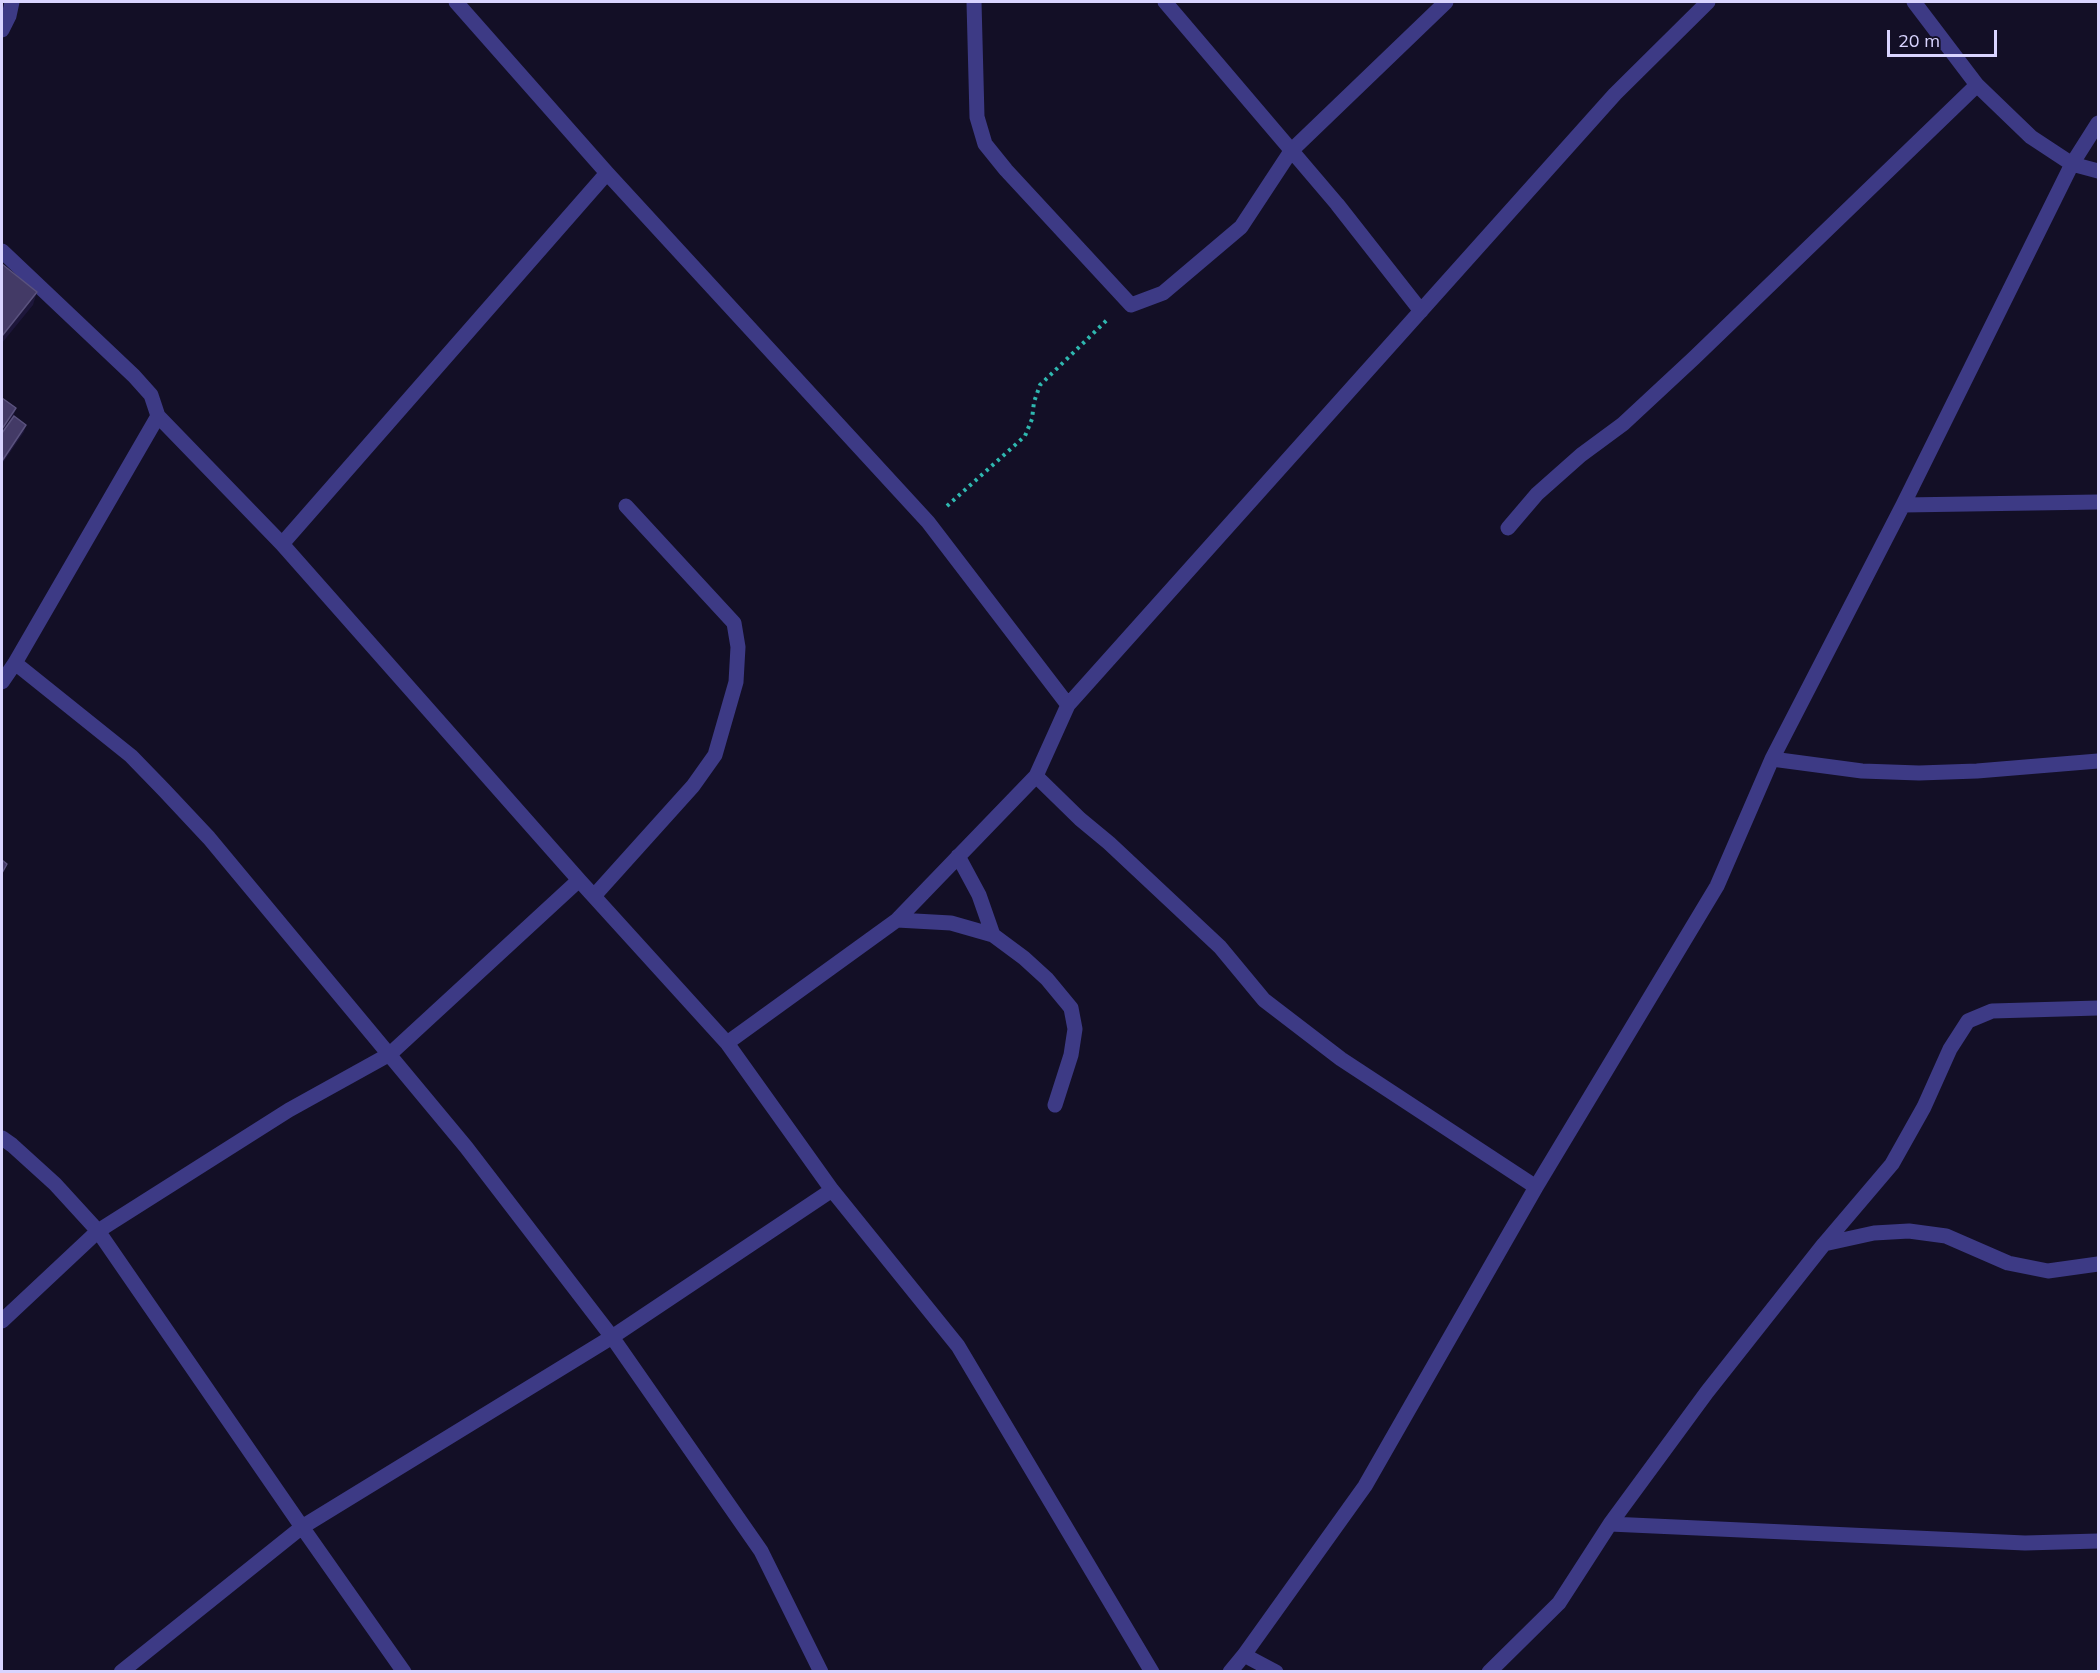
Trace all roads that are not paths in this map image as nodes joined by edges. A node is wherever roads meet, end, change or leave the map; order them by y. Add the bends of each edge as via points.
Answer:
1 (12, 2) edge
2 (456, 2) edge
3 (974, 2) edge
4 (1165, 2) edge
5 (1446, 2) edge
6 (1708, 2) edge
7 (1914, 2) edge
8 (2, 30) edge
9 (1977, 85) junction
10 (2098, 123) edge
11 (1291, 151) junction
12 (2072, 164) junction
13 (2098, 171) edge
14 (608, 173) junction
15 (2, 251) edge
16 (1421, 311) junction
17 (158, 416) junction
18 (2098, 502) edge
19 (626, 506) dead end
20 (1903, 506) junction
21 (1508, 528) dead end
22 (282, 544) junction
23 (15, 663) junction
24 (2, 682) edge
25 (1068, 705) junction
26 (1772, 759) junction
27 (2098, 761) edge
28 (1036, 776) junction
29 (958, 856) junction
30 (579, 880) junction
31 (594, 896) junction
32 (897, 921) junction
33 (993, 935) junction
34 (2098, 1008) edge
35 (727, 1043) junction
36 (390, 1054) junction
37 (1055, 1105) dead end
38 (2, 1138) edge
39 (1536, 1187) junction
40 (832, 1190) junction
41 (98, 1231) junction
42 (1824, 1244) junction
43 (2098, 1264) edge
44 (2, 1321) edge
45 (612, 1337) junction
46 (1610, 1524) junction
47 (302, 1527) junction
48 (2098, 1541) edge
49 (1244, 1655) junction
50 (121, 1671) edge
51 (404, 1671) edge
52 (821, 1671) edge
53 (1152, 1671) edge
54 (1230, 1671) edge
55 (1276, 1671) edge
56 (1492, 1671) edge

1 - 8 street
2 - 14 street
3 - 11 street via 977,117 986,144 1131,305 1162,293 1241,227
4 - 11 street
5 - 11 street
6 - 16 street via 1615,94
7 - 9 street
9 - 12 street via 2031,136
9 - 21 street via 1623,424 1581,454 1537,494
10 - 12 street
11 - 16 street
12 - 13 street
12 - 20 street
14 - 22 street
14 - 25 street via 928,522
15 - 17 street via 134,376 151,395
16 - 25 street
17 - 22 street
17 - 23 street
18 - 20 street
19 - 31 street via 734,622 738,647 736,682 715,755 693,786
20 - 26 street
22 - 30 street
23 - 24 street
23 - 36 street via 131,756 164,790
25 - 28 street
26 - 27 street via 1862,771 1919,772
26 - 39 street via 1717,886
28 - 29 street
28 - 39 street via 1220,947 1264,1000 1341,1059
29 - 32 street
29 - 33 street via 979,895
30 - 31 street
30 - 36 street
31 - 35 street
32 - 33 street via 951,923
32 - 35 street
33 - 37 street via 1047,979 1071,1008 1075,1029 1071,1055
34 - 42 street via 1992,1011 1968,1021 1892,1164
35 - 40 street
36 - 41 street via 290,1110
36 - 45 street
38 - 41 street via 55,1184
39 - 49 street via 1365,1486
40 - 45 street
40 - 53 street via 958,1346
41 - 44 street
41 - 47 street
42 - 43 street via 1874,1233 1910,1231 1946,1236 2008,1263 2048,1271
42 - 46 street via 1707,1392
45 - 47 street
45 - 52 street via 761,1551
46 - 48 street via 2025,1543
46 - 56 street via 1559,1603
47 - 50 street
47 - 51 street
49 - 54 street
49 - 55 street

